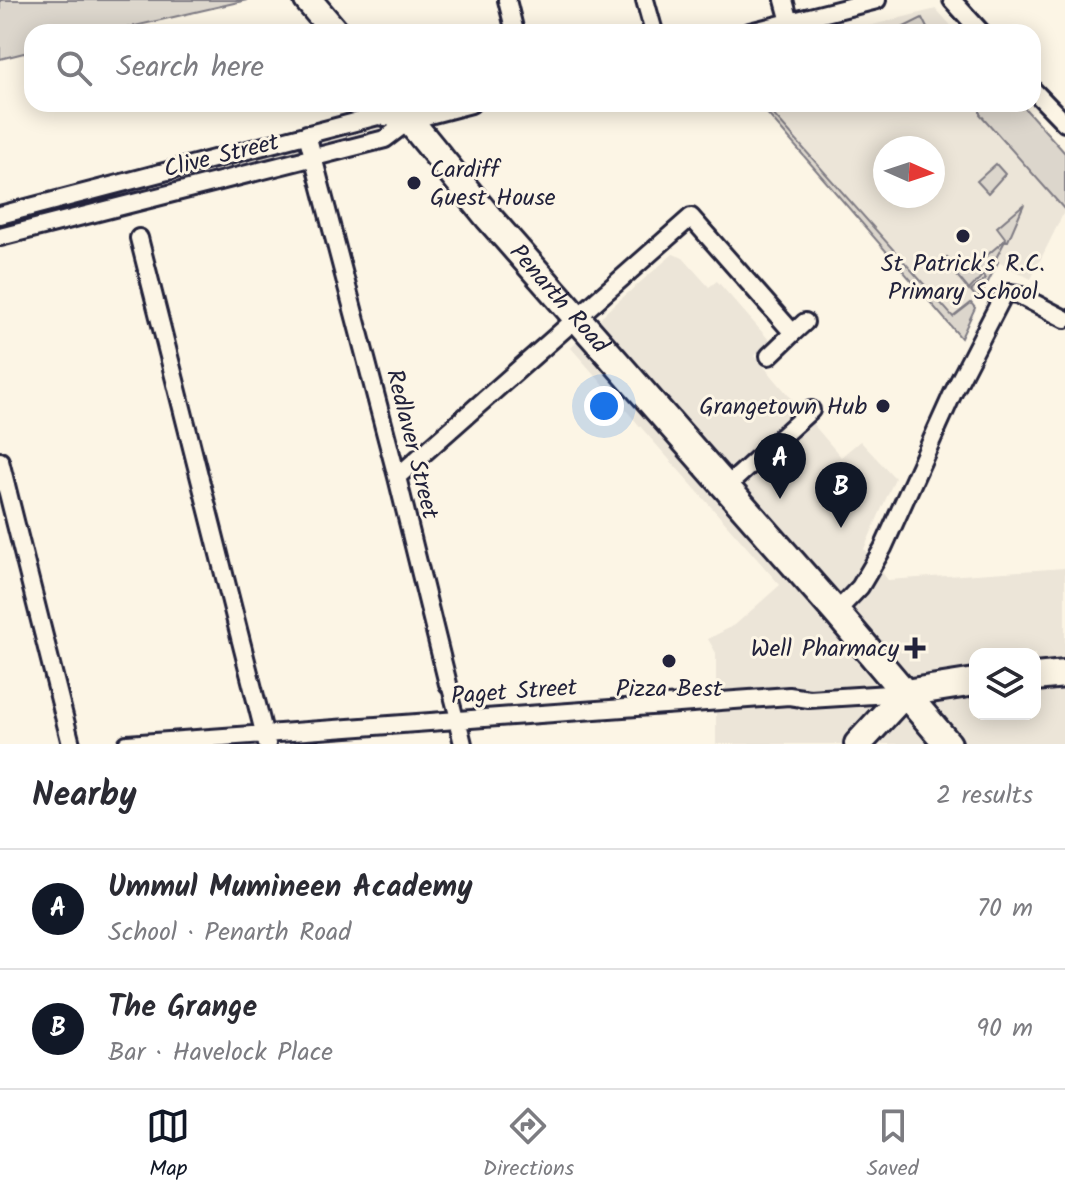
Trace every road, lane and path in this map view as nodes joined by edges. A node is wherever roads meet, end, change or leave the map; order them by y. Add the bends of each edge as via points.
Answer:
1 (308, 0) edge
2 (507, 0) edge
3 (645, 0) edge
4 (784, 0) edge
5 (877, 0) edge
6 (952, 0) edge
7 (790, 22) junction
8 (328, 24) edge
9 (513, 24) edge
10 (652, 24) edge
11 (782, 24) edge
12 (974, 24) edge
13 (1041, 98) edge
14 (403, 112) edge
15 (1065, 123) edge
16 (307, 134) junction
17 (313, 157) junction
18 (124, 182) junction
19 (129, 203) junction
20 (0, 215) edge
21 (0, 237) edge
22 (139, 238) dead end
23 (577, 319) junction
24 (1065, 319) edge
25 (769, 356) dead end
26 (811, 410) dead end
27 (0, 461) edge
28 (397, 477) junction
29 (726, 487) junction
30 (836, 612) junction
31 (1065, 674) edge
32 (1041, 676) edge
33 (969, 683) edge
34 (448, 684) joint
35 (905, 693) junction
36 (457, 719) junction
37 (265, 739) edge
38 (71, 744) edge
39 (127, 744) edge
40 (463, 744) edge
41 (858, 744) edge
42 (948, 744) edge

1 - 8 main road
2 - 9 street
3 - 10 street
4 - 7 street
5 - 7 street
6 - 12 street
7 - 11 street
13 - 15 street
14 - 16 street, Clive Street
14 - 17 street, Clive Street via 385,139
14 - 23 main road, Penarth Road
16 - 17 street, Redlaver Street
16 - 18 street, Clive Street
17 - 19 street, Clive Street
17 - 28 street, Redlaver Street
18 - 19 street
18 - 20 street, Clive Street
19 - 21 street, Clive Street
22 - 37 street
23 - 25 street via 691,217 799,328
23 - 28 street
23 - 29 main road, Penarth Road
24 - 30 street via 1009,293 1003,296 874,566
26 - 29 street
27 - 38 street
28 - 34 street, Redlaver Street
29 - 30 main road, Penarth Road
30 - 35 main road, Penarth Road
31 - 32 main road
33 - 35 main road
34 - 36 street, Redlaver Street
35 - 36 street, Paget Street
35 - 41 main road
35 - 42 main road, Penarth Road
36 - 37 street, Paget Street
36 - 40 street, Redlaver Street
37 - 39 street, Paget Street

